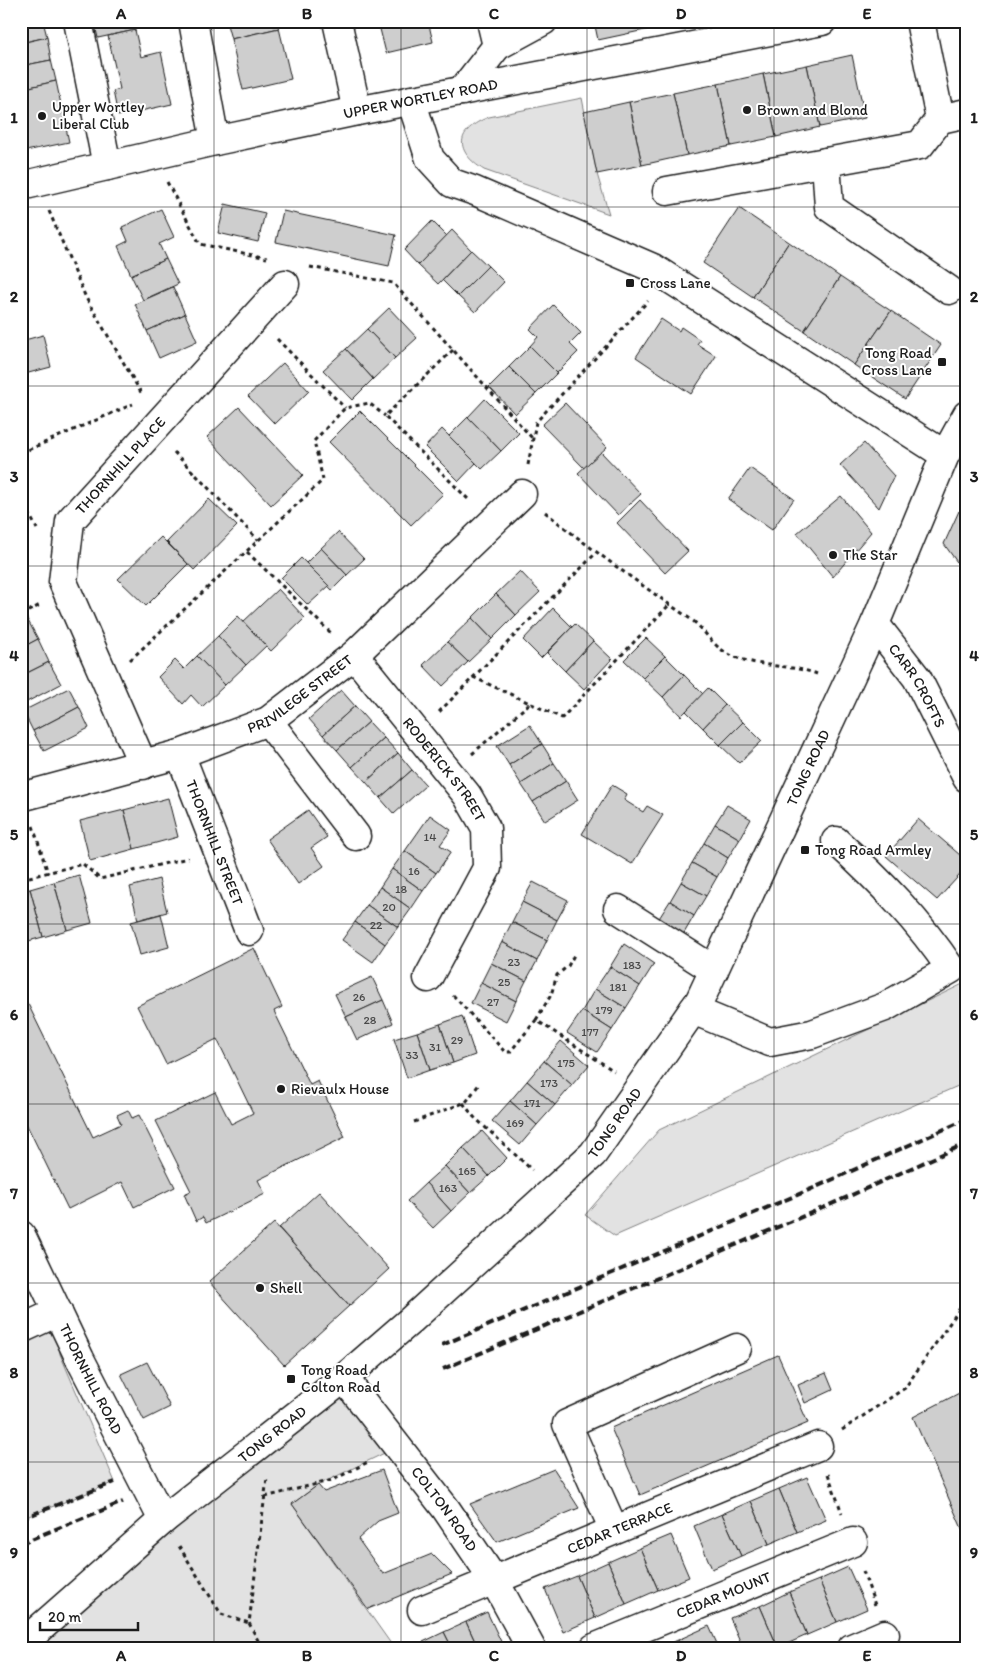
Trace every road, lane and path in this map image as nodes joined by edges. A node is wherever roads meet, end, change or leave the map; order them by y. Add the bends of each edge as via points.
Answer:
1 (78, 21) edge
2 (192, 21) edge
3 (337, 21) edge
4 (543, 21) edge
5 (822, 21) edge
6 (920, 21) edge
7 (494, 33) edge
8 (462, 91) junction
9 (411, 100) junction
10 (357, 111) junction
11 (967, 113) edge
12 (940, 119) junction
13 (215, 141) junction
14 (153, 155) junction
15 (826, 162) junction
16 (107, 166) junction
17 (29, 184) edge
18 (668, 191) dead end
19 (273, 259) dead end
20 (293, 274) joint
21 (669, 278) junction
22 (949, 290) dead end
23 (255, 317) junction
24 (453, 350) junction
25 (145, 399) junction
26 (345, 408) junction
27 (967, 415) edge
28 (386, 416) junction
29 (156, 426) junction
30 (533, 439) junction
31 (21, 453) edge
32 (945, 455) junction
33 (522, 494) junction
34 (493, 523) junction
35 (258, 540) junction
36 (246, 552) junction
37 (596, 553) junction
38 (669, 605) junction
39 (875, 624) junction
40 (354, 655) junction
41 (473, 677) junction
42 (107, 682) junction
43 (847, 684) junction
44 (530, 703) junction
45 (268, 721) junction
46 (417, 733) junction
47 (180, 754) junction
48 (143, 764) junction
49 (449, 773) junction
50 (967, 778) edge
51 (22, 796) edge
52 (356, 836) dead end
53 (836, 841) dead end
54 (217, 850) junction
55 (48, 873) junction
56 (21, 879) edge
57 (618, 909) dead end
58 (248, 931) dead end
59 (574, 955) dead end
60 (714, 970) junction
61 (428, 978) joint
62 (693, 1010) junction
63 (536, 1020) junction
64 (480, 1083) dead end
65 (640, 1088) junction
66 (463, 1103) junction
67 (414, 1122) dead end
68 (553, 1190) junction
69 (21, 1235) edge
70 (967, 1298) edge
71 (58, 1312) junction
72 (21, 1329) edge
73 (736, 1348) dead end
74 (344, 1378) junction
75 (818, 1446) joint
76 (397, 1447) junction
77 (269, 1468) dead end
78 (265, 1497) junction
79 (163, 1520) junction
80 (614, 1530) junction
81 (853, 1542) dead end
82 (494, 1580) junction
83 (422, 1610) dead end
84 (249, 1623) junction
85 (885, 1634) dead end
86 (21, 1645) edge
87 (262, 1648) edge
88 (531, 1648) edge
89 (594, 1648) edge
90 (852, 1648) edge

1 - 16 street
2 - 13 street
3 - 10 street
4 - 7 street
5 - 8 street, UPPER WORTLEY ROAD
6 - 12 street
7 - 8 street
8 - 9 street, UPPER WORTLEY ROAD
9 - 10 street, UPPER WORTLEY ROAD
9 - 21 street via 430,159 452,183 653,268
10 - 13 street, UPPER WORTLEY ROAD
11 - 12 street
12 - 15 street via 920,145
13 - 14 street, UPPER WORTLEY ROAD
14 - 16 street, UPPER WORTLEY ROAD
14 - 19 path via 200,244
15 - 18 street
15 - 22 street via 829,207
16 - 17 street, UPPER WORTLEY ROAD
17 - 25 path via 86,298
20 - 23 street, THORNHILL PLACE
20 - 24 path via 393,283
21 - 30 path via 536,422
21 - 32 street
23 - 26 path
23 - 29 street, THORNHILL PLACE
24 - 28 path
24 - 30 path
25 - 29 path
25 - 31 path
26 - 28 path via 369,404
26 - 35 path via 314,441 323,480
27 - 32 street, TONG ROAD
28 - 34 path
29 - 35 path
29 - 42 street, THORNHILL PLACE via 70,521 63,582
30 - 33 path
32 - 39 street, TONG ROAD
33 - 34 street, PRIVILEGE STREET
33 - 37 path
34 - 40 street, PRIVILEGE STREET
35 - 36 path
36 - 40 path
36 - 42 path
37 - 38 path
37 - 41 path
38 - 43 path via 692,619 725,652 762,665 807,670
38 - 44 path via 562,718
39 - 43 street, TONG ROAD
39 - 50 street, CARR CROFTS via 917,678
40 - 45 street, PRIVILEGE STREET
40 - 46 street, RODERICK STREET
41 - 44 path
41 - 46 path
42 - 48 street, THORNHILL PLACE
43 - 60 street, TONG ROAD
44 - 49 path
45 - 47 street, PRIVILEGE STREET
45 - 52 street
46 - 49 street, RODERICK STREET
47 - 48 street, PRIVILEGE STREET
47 - 54 street, THORNHILL STREET
48 - 51 street, PRIVILEGE STREET
49 - 61 street, RODERICK STREET via 467,795 486,828 487,868
51 - 55 path
53 - 62 street via 880,880 930,937 951,970 885,1007 812,1034 770,1042
54 - 55 path via 100,879 83,864
54 - 58 street, THORNHILL STREET
55 - 56 path
57 - 60 street
59 - 63 path via 557,976 551,995
60 - 62 street, TONG ROAD
61 - 63 path via 456,998 505,1052 510,1052
62 - 65 street, TONG ROAD
63 - 65 path
64 - 66 path
65 - 68 street, TONG ROAD via 593,1154
66 - 67 path
66 - 68 path
68 - 74 street, TONG ROAD
69 - 71 street, THORNHILL ROAD
70 - 75 path via 905,1388
71 - 72 street
71 - 79 street, THORNHILL ROAD
73 - 80 street via 567,1424
74 - 76 street, COLTON ROAD
74 - 79 street, TONG ROAD
75 - 80 street, CEDAR TERRACE
76 - 78 path via 333,1480
76 - 82 street, COLTON ROAD via 446,1509
77 - 78 path
78 - 84 path
79 - 84 path via 221,1614
79 - 86 street, TONG ROAD
80 - 82 street, CEDAR TERRACE
81 - 89 street, CEDAR MOUNT
82 - 83 street, CEDAR TERRACE
82 - 88 street, COLTON ROAD
84 - 87 path
85 - 90 street

